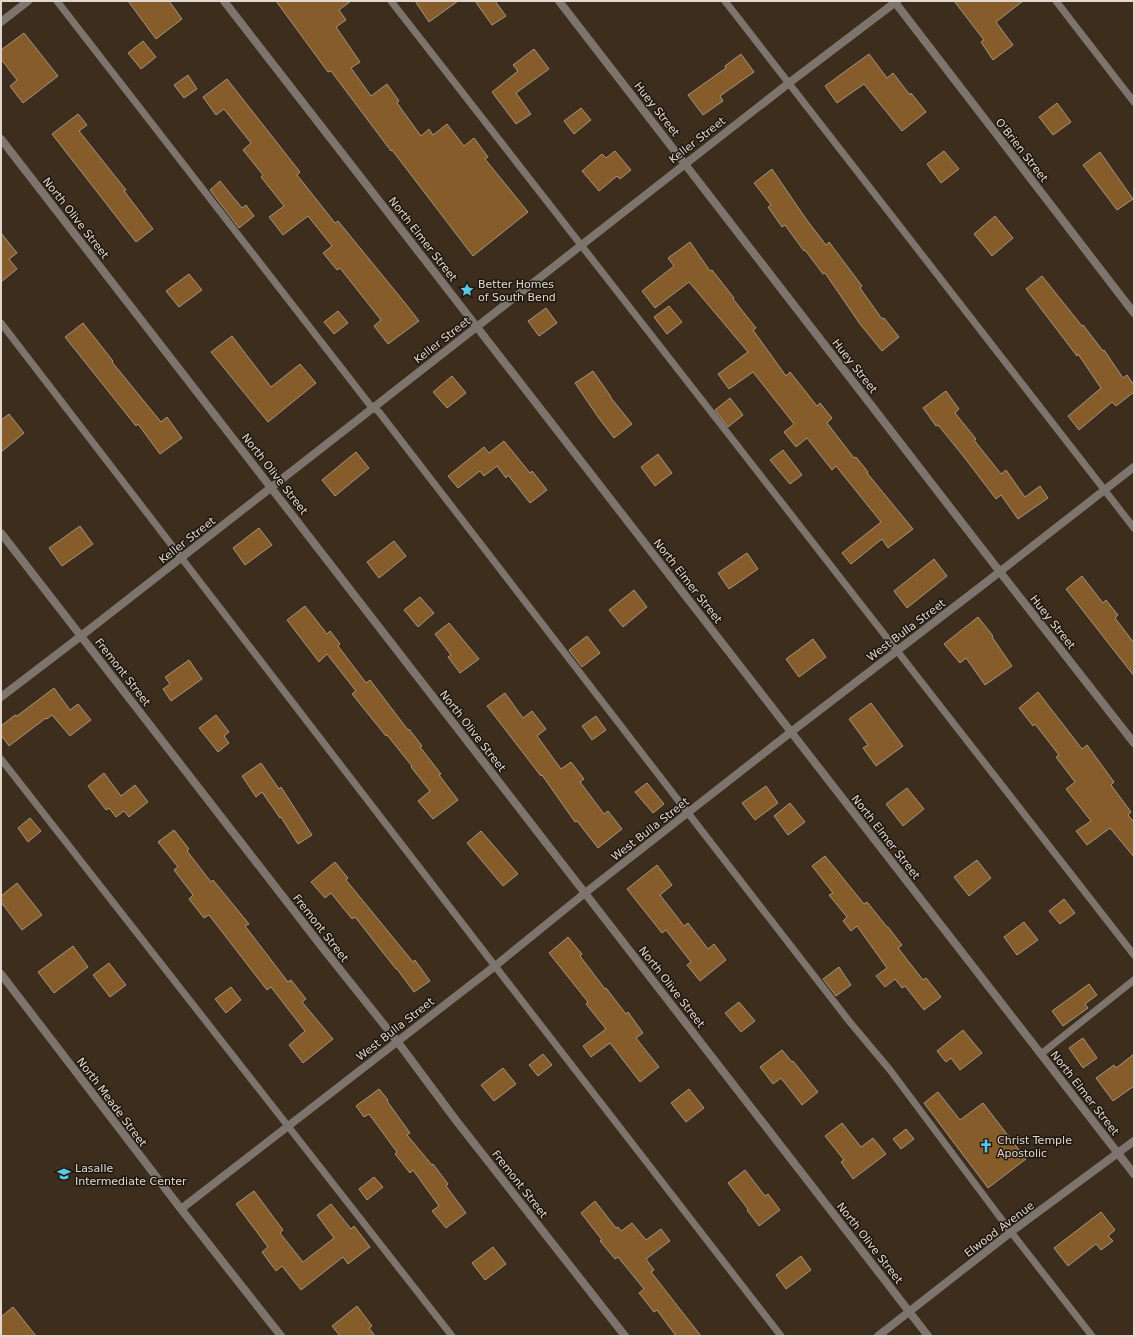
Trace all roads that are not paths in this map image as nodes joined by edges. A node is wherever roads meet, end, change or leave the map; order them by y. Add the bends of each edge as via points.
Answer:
1 (28, 1) edge
2 (57, 1) edge
3 (224, 1) edge
4 (390, 1) edge
5 (559, 1) edge
6 (725, 1) edge
7 (1056, 1) edge
8 (895, 2) edge
9 (1, 22) edge
10 (789, 83) junction
11 (1134, 102) edge
12 (1, 139) edge
13 (685, 164) junction
14 (580, 246) junction
15 (1134, 313) edge
16 (1, 323) edge
17 (477, 327) junction
18 (374, 407) junction
19 (1134, 467) edge
20 (271, 487) junction
21 (1104, 490) junction
22 (1134, 528) edge
23 (1, 533) edge
24 (182, 558) junction
25 (1000, 572) junction
26 (81, 636) junction
27 (898, 650) junction
28 (1, 697) edge
29 (791, 732) junction
30 (1134, 744) edge
31 (1, 758) edge
32 (688, 814) junction
33 (585, 893) junction
34 (1134, 954) edge
35 (495, 966) junction
36 (1, 974) edge
37 (1134, 980) edge
38 (397, 1041) junction
39 (1041, 1054) junction
40 (287, 1126) junction
41 (1134, 1141) edge
42 (1118, 1154) junction
43 (1134, 1174) edge
44 (181, 1209) junction
45 (1011, 1232) junction
46 (909, 1312) junction
47 (281, 1336) edge
48 (452, 1336) edge
49 (625, 1336) edge
50 (782, 1336) edge
51 (878, 1336) edge
52 (928, 1336) edge
53 (1092, 1336) edge

1 - 9 street
2 - 18 lane
3 - 17 street, North Elmer Street
4 - 14 lane
5 - 13 street, Huey Street
6 - 10 lane
7 - 11 lane
8 - 10 street, Keller Street
8 - 15 street, O'Brien Street
10 - 13 street, Keller Street
10 - 21 lane
12 - 20 street, North Olive Street
13 - 14 street, Keller Street
13 - 25 street, Huey Street
14 - 17 street, Keller Street
14 - 27 lane
16 - 24 lane
17 - 18 street, Keller Street
17 - 29 street, North Elmer Street
18 - 20 street, Keller Street
18 - 32 lane
19 - 21 street, West Bulla Street
20 - 24 street, Keller Street
20 - 33 street, North Olive Street
21 - 22 lane
21 - 25 street, West Bulla Street
23 - 26 street, Fremont Street
24 - 26 street, Keller Street
24 - 35 lane
25 - 27 street, West Bulla Street
25 - 30 street, Huey Street
26 - 28 street, Keller Street
26 - 38 street, Fremont Street
27 - 29 street, West Bulla Street
27 - 34 lane
29 - 32 street, West Bulla Street
29 - 39 street, North Elmer Street
31 - 40 lane
32 - 33 street, West Bulla Street
32 - 45 lane via 890,1070
33 - 35 street, West Bulla Street
33 - 46 street, North Olive Street
35 - 38 street, West Bulla Street
35 - 50 lane
36 - 44 street, North Meade Street
37 - 39 lane
38 - 40 street, West Bulla Street
38 - 49 street, Fremont Street via 455,1120
39 - 42 street, North Elmer Street
40 - 44 street, West Bulla Street
40 - 48 lane
41 - 42 street, Elwood Avenue
42 - 43 street, North Elmer Street
42 - 45 street, Elwood Avenue
44 - 47 street, North Meade Street
45 - 46 street, Elwood Avenue
45 - 53 lane
46 - 51 street, Elwood Avenue
46 - 52 street, North Olive Street

